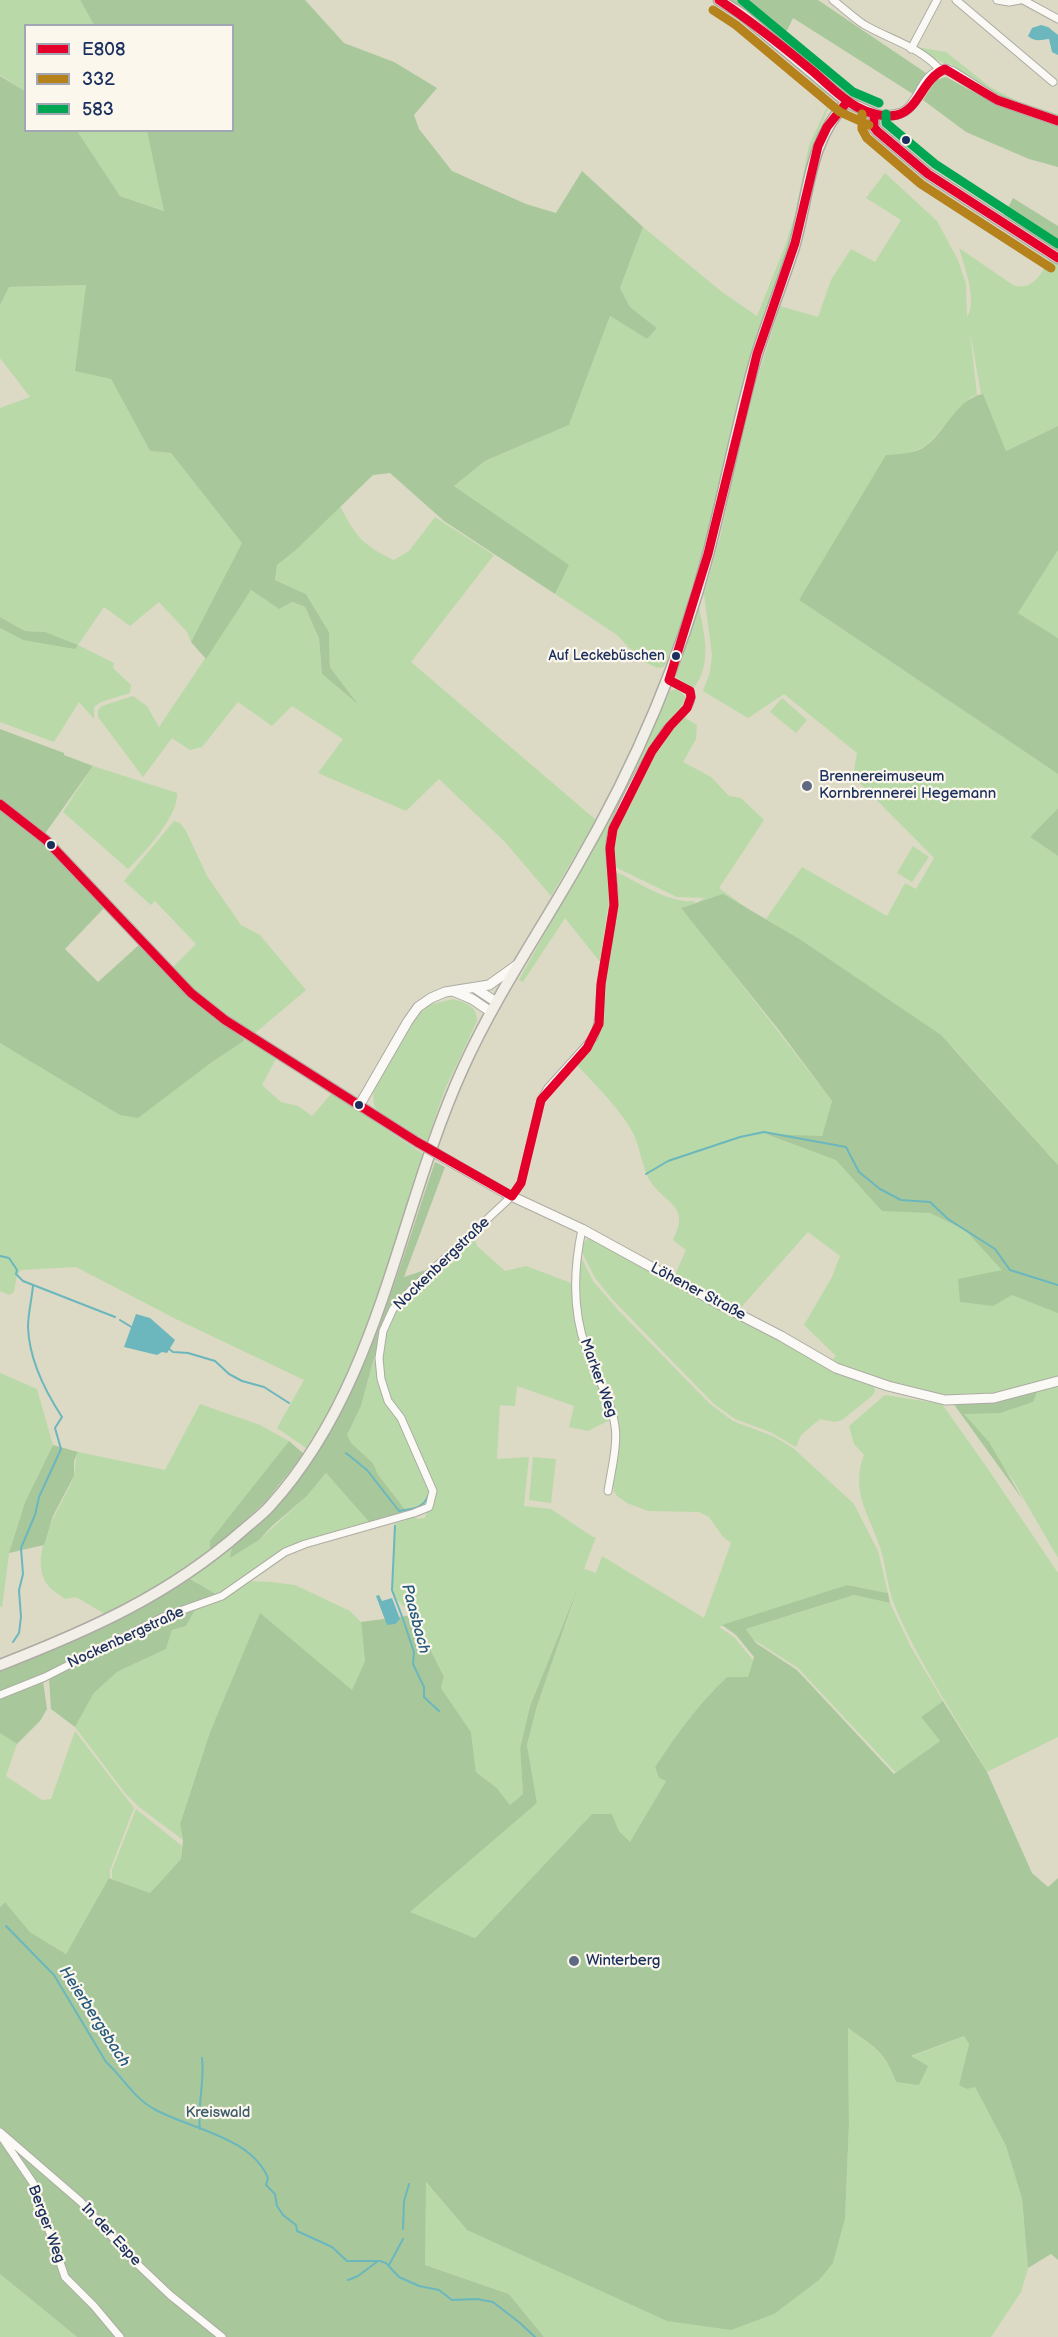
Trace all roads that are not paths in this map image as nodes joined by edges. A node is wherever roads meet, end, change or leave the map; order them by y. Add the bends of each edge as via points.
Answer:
1 (719, 0) edge
2 (833, 0) edge
3 (937, 0) edge
4 (956, 0) edge
5 (997, 0) edge
6 (1021, 0) edge
7 (1058, 19) edge
8 (911, 49) junction
9 (940, 70) junction
10 (1053, 82) dead end
11 (847, 102) junction
12 (874, 114) junction
13 (1058, 121) edge
14 (1058, 258) edge
15 (669, 680) junction
16 (0, 804) edge
17 (519, 964) junction
18 (475, 988) junction
19 (453, 992) junction
20 (494, 1007) junction
21 (359, 1106) junction
22 (512, 1196) junction
23 (582, 1229) junction
24 (1058, 1381) edge
25 (608, 1491) dead end
26 (0, 1665) edge
27 (0, 1695) edge
28 (0, 2133) edge
29 (120, 2337) edge
30 (222, 2337) edge

1 - 11 main road via 751,21
2 - 8 street via 862,23
3 - 8 street
4 - 10 street
5 - 6 street
6 - 7 street
8 - 9 street
9 - 12 street via 930,76 906,111 899,115
9 - 13 street via 952,72 1008,105
11 - 12 main road
11 - 15 main road, Nockenbergstraße via 834,115 818,146 795,243 757,354 708,554
12 - 14 main road via 877,131 928,174
15 - 17 main road, Nockenbergstraße via 603,820
15 - 22 street, Nockenbergstraße via 690,691 690,704 654,750 608,846 614,882 613,908 598,1027 590,1043 541,1100 520,1183
16 - 21 street, Löhener Straße via 46,840 191,993 225,1020
17 - 18 street via 496,982
17 - 20 main road, Nockenbergstraße
18 - 19 street
18 - 20 street
19 - 20 street
19 - 21 street via 431,998 418,1007
20 - 26 main road, Nockenbergstraße via 452,1092 368,1341 333,1415 306,1460 269,1507 174,1584 80,1633
21 - 22 street, Löhener Straße, bridge
22 - 23 street, Löhener Straße
22 - 27 street, Nockenbergstraße via 412,1288 393,1309 383,1331 381,1378 388,1401 401,1418 433,1491 429,1507 285,1552 222,1596 162,1617 45,1677
23 - 24 street, Löhener Straße via 836,1368 888,1386 945,1400 994,1398
23 - 25 street, Marker Weg via 576,1264 578,1317 615,1426
28 - 29 street, Berger Weg via 33,2183 65,2277
28 - 30 street, In der Espe via 81,2202 170,2295

